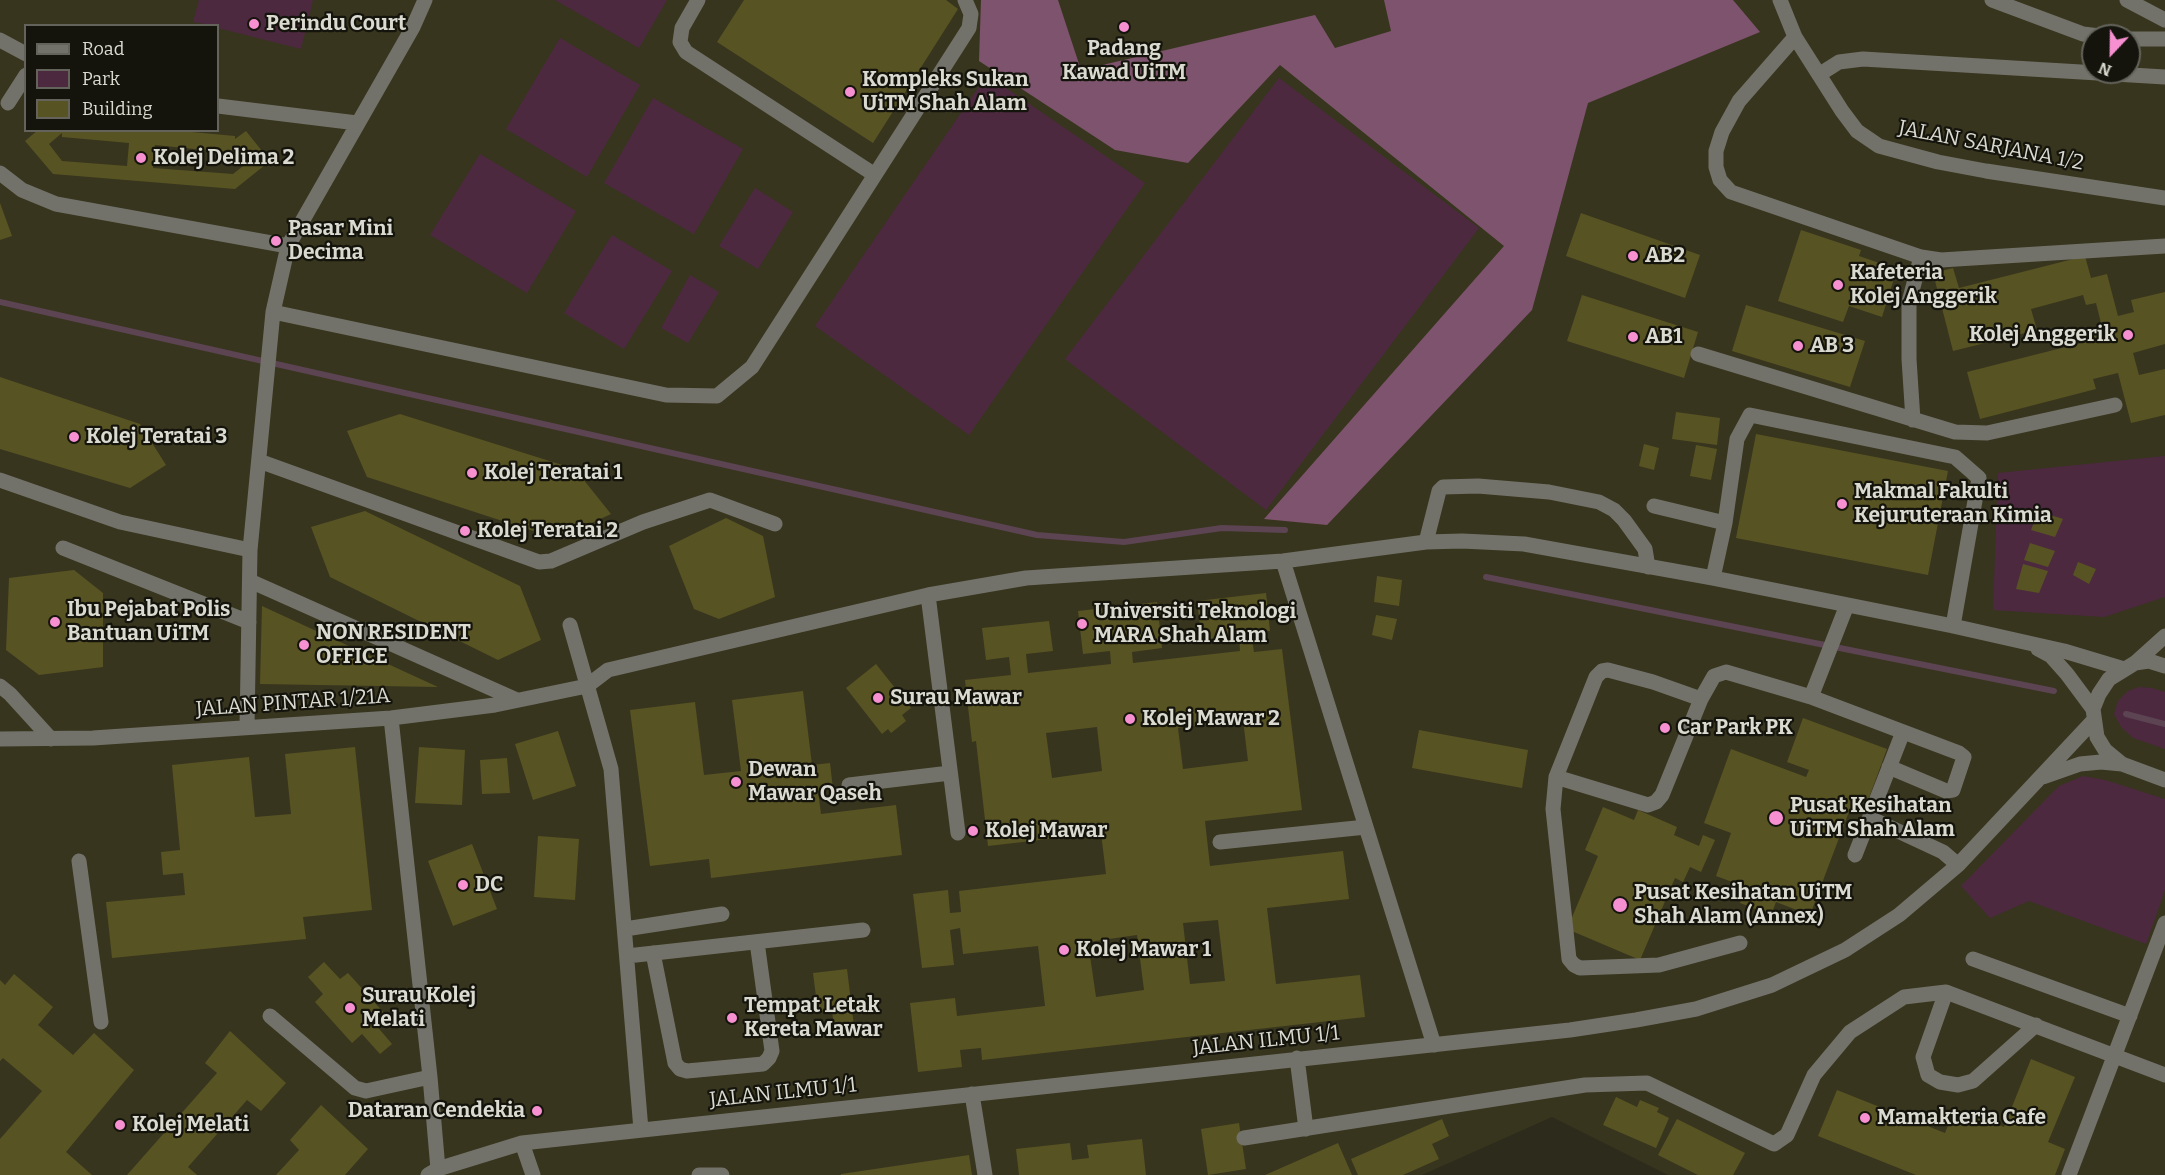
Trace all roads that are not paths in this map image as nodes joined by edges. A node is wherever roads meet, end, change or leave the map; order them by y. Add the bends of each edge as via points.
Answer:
1 (425, 0) edge
2 (698, 0) edge
3 (965, 0) edge
4 (1780, 0) edge
5 (1992, 0) edge
6 (2127, 0) edge
7 (2165, 20) edge
8 (2081, 33) edge
9 (1795, 37) junction
10 (2141, 39) edge
11 (2165, 39) edge
12 (0, 40) edge
13 (24, 53) edge
14 (1820, 74) junction
15 (2165, 77) edge
16 (24, 78) edge
17 (8, 103) dead end
18 (219, 106) edge
19 (357, 123) junction
20 (0, 173) edge
21 (875, 175) junction
22 (2165, 198) edge
23 (288, 246) junction
24 (2165, 246) edge
25 (1921, 257) junction
26 (273, 312) junction
27 (1698, 354) dead end
28 (2115, 405) dead end
29 (1913, 420) junction
30 (259, 461) junction
31 (0, 480) edge
32 (1654, 506) dead end
33 (1725, 523) junction
34 (775, 524) dead end
35 (1426, 542) junction
36 (63, 548) dead end
37 (250, 550) junction
38 (1283, 561) junction
39 (1648, 567) junction
40 (1713, 578) junction
41 (250, 581) junction
42 (928, 595) junction
43 (1847, 605) junction
44 (249, 622) junction
45 (570, 625) dead end
46 (1953, 626) junction
47 (2165, 636) edge
48 (2030, 644) junction
49 (2129, 666) junction
50 (2165, 666) edge
51 (0, 686) edge
52 (587, 686) junction
53 (1811, 698) junction
54 (1701, 699) junction
55 (517, 700) junction
56 (2094, 714) junction
57 (391, 718) junction
58 (247, 728) junction
59 (1903, 732) junction
60 (51, 739) junction
61 (0, 740) edge
62 (2122, 764) junction
63 (1889, 767) junction
64 (950, 773) junction
65 (1556, 777) junction
66 (2038, 779) junction
67 (2165, 780) edge
68 (849, 785) dead end
69 (1870, 818) junction
70 (1366, 827) junction
71 (958, 833) dead end
72 (1221, 842) dead end
73 (1855, 855) dead end
74 (79, 861) dead end
75 (1958, 866) junction
76 (722, 914) dead end
77 (2165, 923) edge
78 (625, 929) junction
79 (863, 930) dead end
80 (757, 942) junction
81 (1740, 943) dead end
82 (653, 953) junction
83 (627, 956) junction
84 (1973, 959) dead end
85 (1946, 992) junction
86 (270, 1016) dead end
87 (2130, 1016) junction
88 (101, 1022) dead end
89 (2036, 1025) junction
90 (1434, 1045) junction
91 (2115, 1054) junction
92 (1296, 1058) junction
93 (2165, 1075) edge
94 (430, 1077) junction
95 (972, 1094) junction
96 (1306, 1129) junction
97 (642, 1130) junction
98 (1244, 1138) dead end
99 (522, 1143) junction
100 (433, 1172) edge
101 (532, 1175) edge
102 (699, 1175) edge
103 (722, 1175) edge
104 (985, 1175) edge
105 (2069, 1175) edge

1 - 19 street
2 - 21 street via 682,28 680,42 686,52
3 - 21 street via 969,28
4 - 9 street, JALAN SARJANA 1/2
5 - 8 street
6 - 7 street
9 - 14 street, JALAN SARJANA 1/2
9 - 25 street via 1739,101 1722,132 1716,151 1720,180 1744,198
10 - 11 street
12 - 13 street
14 - 15 street via 1839,62 1863,59
14 - 22 street, JALAN SARJANA 1/2 via 1857,131 1879,146 1986,171
16 - 17 street
18 - 19 street
19 - 23 street
20 - 23 street via 22,190 56,204
21 - 26 street via 752,367 717,396 666,395
23 - 26 street
24 - 25 street via 1941,260
25 - 29 street via 1909,302
26 - 30 street
27 - 29 street
28 - 29 street via 1987,433 1955,432
30 - 34 street via 539,562 551,561 643,522 710,500
30 - 37 street
31 - 37 street via 120,522
32 - 33 street
33 - 40 street
33 - 46 street via 1737,439 1750,415 1955,458 1978,478
35 - 38 street
35 - 39 street via 1524,544
35 - 39 street via 1443,487 1549,492 1599,502 1614,510 1645,549
36 - 44 street
37 - 41 street
38 - 42 street via 1026,578
38 - 70 street
39 - 40 street
40 - 43 street
41 - 44 street
41 - 55 street
42 - 52 street via 608,670
42 - 64 street
43 - 46 street
43 - 53 street
44 - 58 street
45 - 52 street
46 - 48 street
47 - 49 street, JALAN ILMU 1/1
48 - 49 street
48 - 56 street via 2051,656
49 - 50 street via 2149,661
49 - 56 street, JALAN ILMU 1/1 via 2109,679 2099,694
51 - 60 street
52 - 55 street, JALAN PINTAR 1/21A
52 - 78 street via 611,768
53 - 54 street via 1726,672 1714,676
53 - 59 street
54 - 65 street via 1656,802 1648,805
54 - 65 street via 1653,682 1602,671 1596,676
55 - 57 street, JALAN PINTAR 1/21A
56 - 62 street via 2097,737
56 - 66 street, JALAN ILMU 1/1
57 - 58 street, JALAN PINTAR 1/21A
57 - 94 street
58 - 60 street, JALAN PINTAR 1/21A
59 - 63 street
59 - 63 street via 1964,757 1953,790
60 - 61 street, JALAN PINTAR 1/21A
62 - 66 street, JALAN ILMU 1/1 via 2080,764
62 - 67 street
63 - 69 street
64 - 68 street
64 - 71 street
65 - 81 street via 1552,809 1569,959 1574,965 1659,965
66 - 75 street, JALAN ILMU 1/1
69 - 73 street
69 - 75 street via 1943,852
70 - 72 street
70 - 90 street
74 - 88 street
75 - 90 street, JALAN ILMU 1/1 via 1899,915 1845,950 1772,985 1696,1009 1636,1020
76 - 78 street
77 - 87 street
78 - 83 street
79 - 80 street
80 - 82 street
80 - 82 street via 772,1050 763,1064 680,1069 675,1063
82 - 83 street
83 - 97 street
84 - 87 street
85 - 89 street
85 - 89 street via 1923,1057 1928,1075 1940,1082 1958,1085 1973,1081
85 - 96 street via 1904,997 1850,1032 1814,1076 1787,1135 1774,1144 1647,1083 1574,1087
86 - 94 street via 355,1088 366,1091
87 - 91 street
89 - 91 street
90 - 92 street, JALAN ILMU 1/1
91 - 93 street
91 - 105 street
92 - 95 street, JALAN ILMU 1/1
92 - 96 street
94 - 100 street
95 - 97 street, JALAN ILMU 1/1
95 - 104 street
96 - 98 street
97 - 99 street, JALAN ILMU 1/1
99 - 100 street, JALAN ILMU 1/1
99 - 101 street
102 - 103 street

